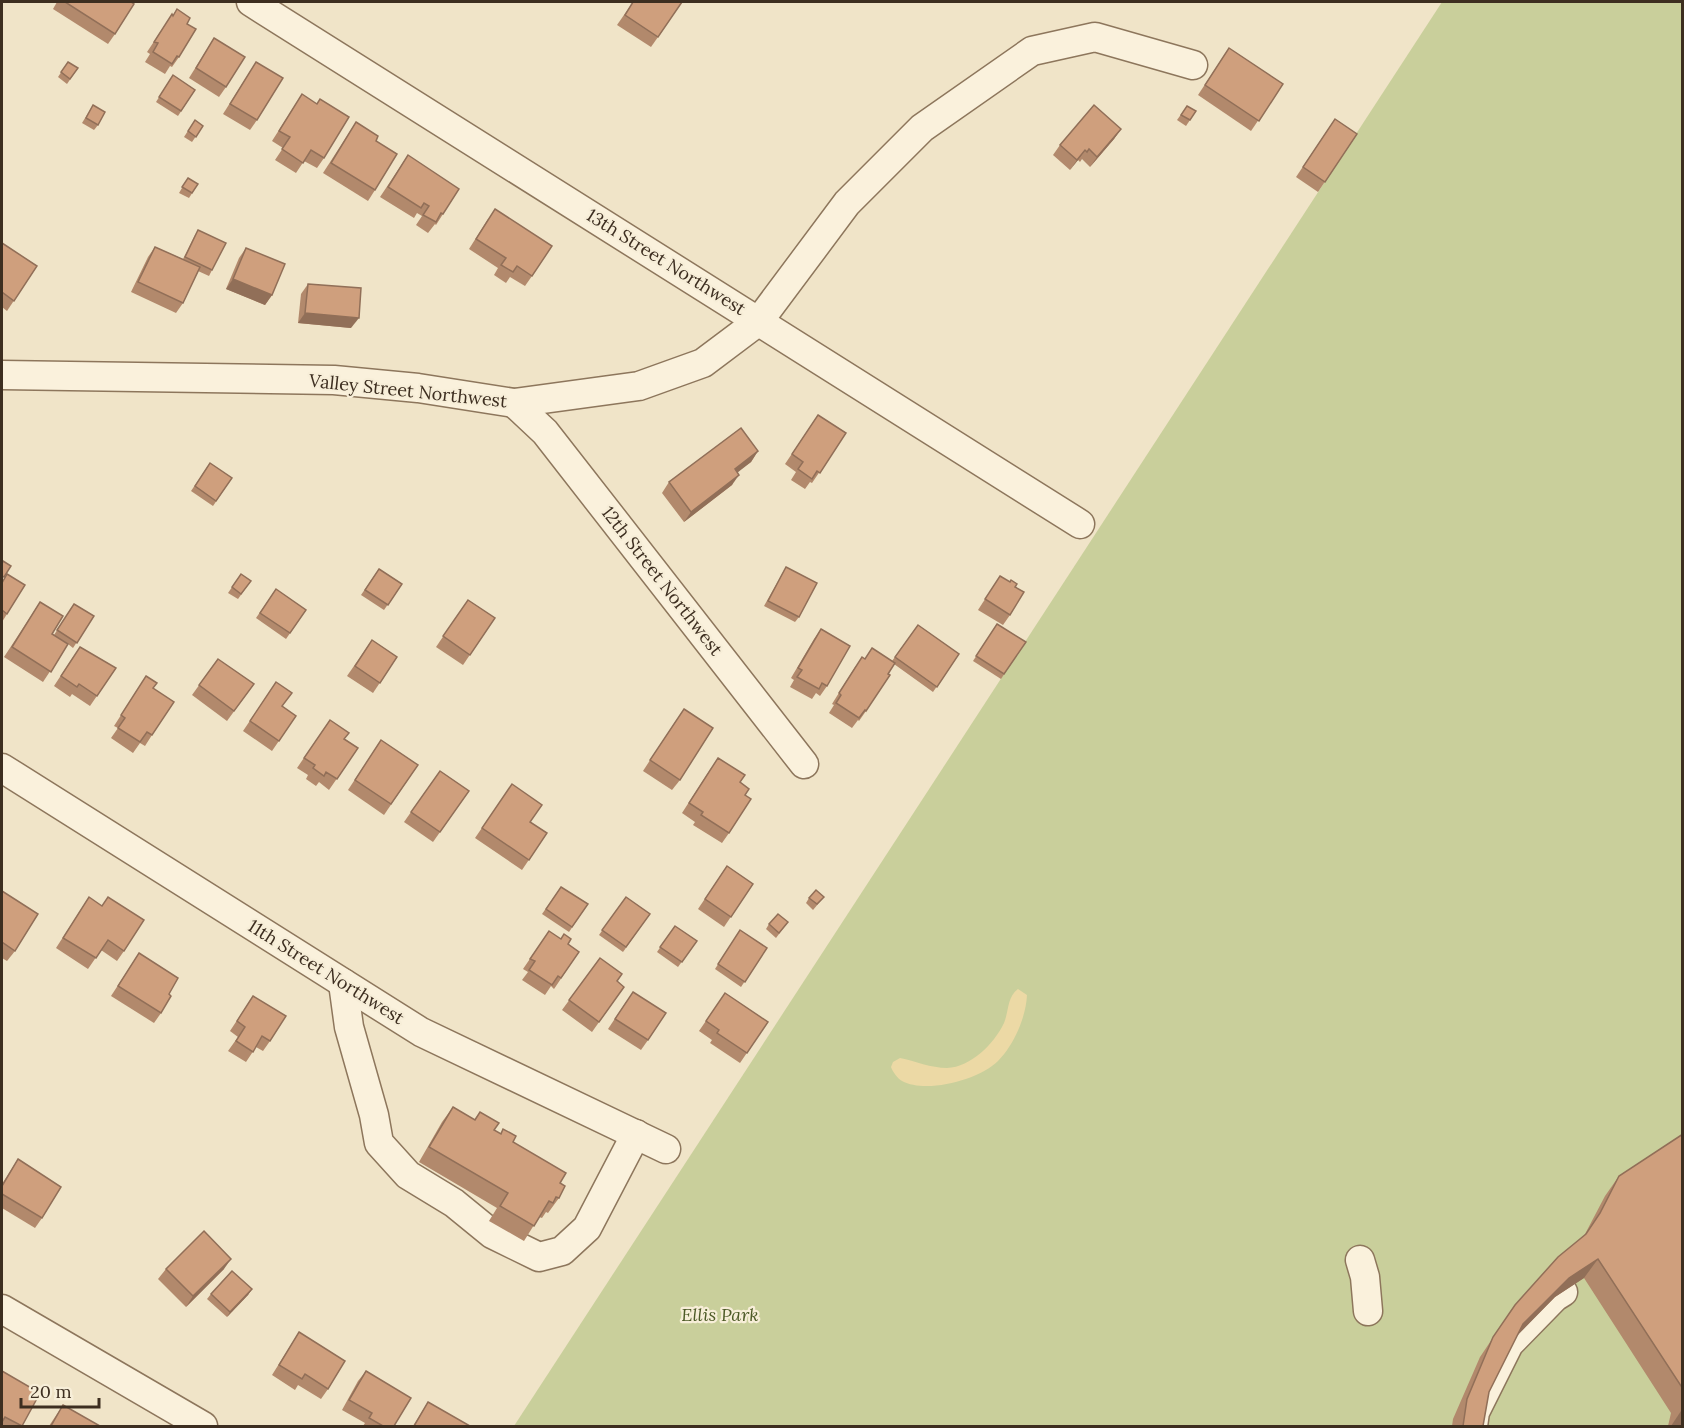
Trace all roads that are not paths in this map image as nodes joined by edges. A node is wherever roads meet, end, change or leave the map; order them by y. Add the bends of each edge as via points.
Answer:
1 (251, 2) edge
2 (1193, 65) dead end
3 (759, 321) junction
4 (2, 375) edge
5 (514, 403) junction
6 (1080, 525) dead end
7 (804, 764) dead end
8 (2, 768) edge
9 (343, 983) junction
10 (636, 1134) junction
11 (666, 1149) dead end
12 (1360, 1260) dead end
13 (1584, 1278) edge
14 (2, 1309) edge
15 (1368, 1311) dead end
16 (202, 1426) edge
17 (1473, 1426) edge

1 - 3 street, 13th Street Northwest
2 - 3 street, Valley Street Northwest via 1095,37 1032,51 922,128 848,203
3 - 5 street, Valley Street Northwest via 703,363 639,386
3 - 6 street, 13th Street Northwest
4 - 5 street, Valley Street Northwest via 334,380
5 - 7 street, 12th Street Northwest via 545,432
8 - 9 street, 11th Street Northwest
9 - 10 street, 11th Street Northwest via 421,1032
9 - 10 street via 349,1026 379,1143 408,1175 454,1203 492,1234 539,1257 562,1251 588,1228
10 - 11 street, 11th Street Northwest
12 - 15 street
13 - 17 street via 1555,1297 1509,1344 1475,1412
14 - 16 street

